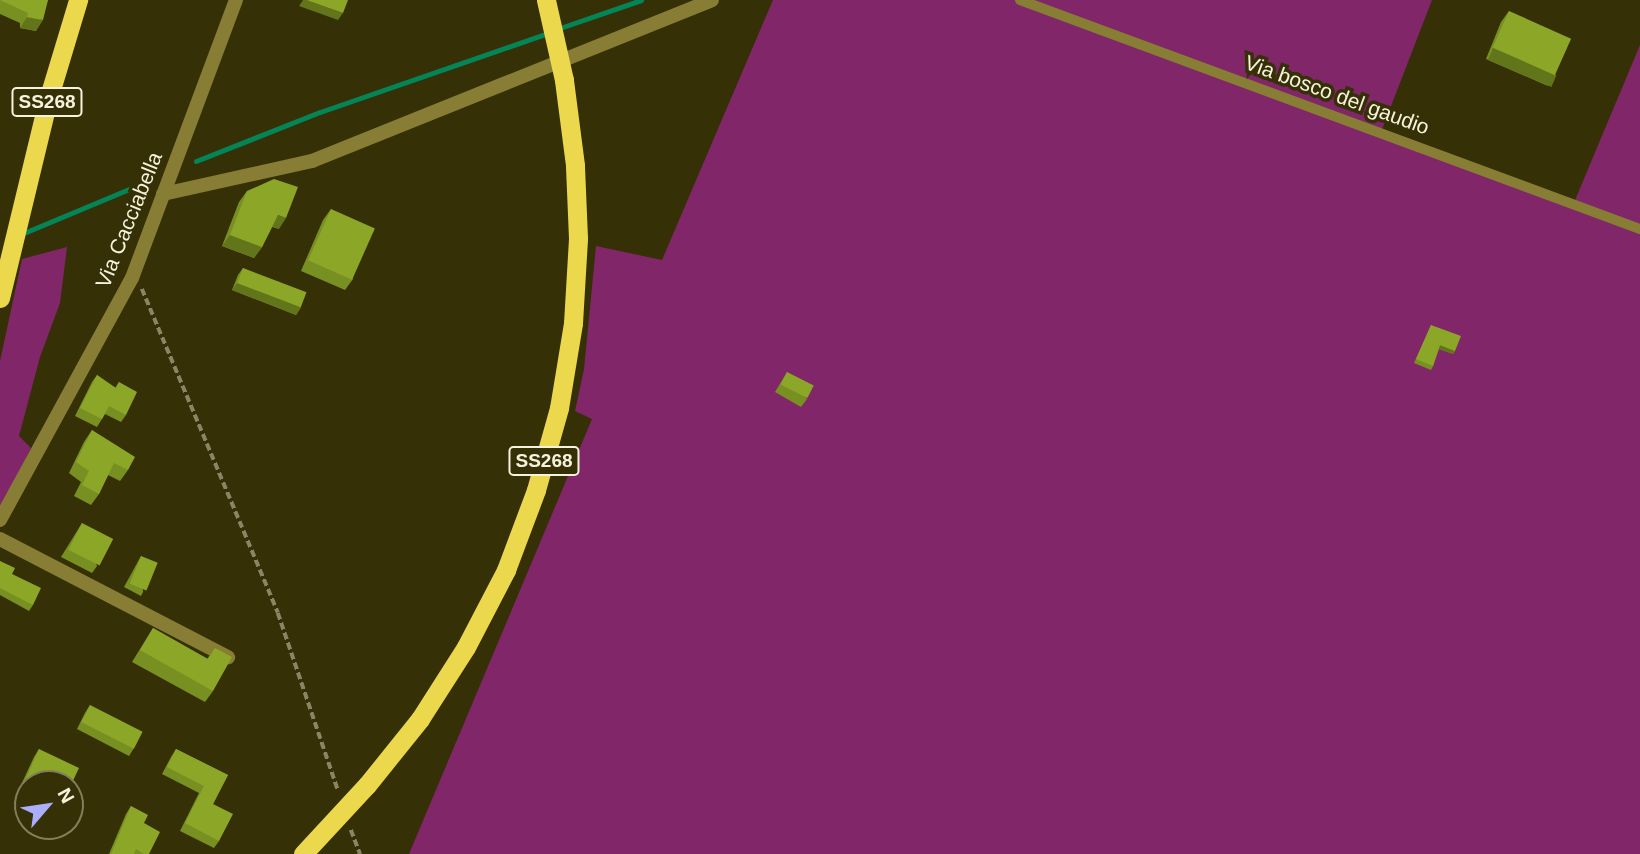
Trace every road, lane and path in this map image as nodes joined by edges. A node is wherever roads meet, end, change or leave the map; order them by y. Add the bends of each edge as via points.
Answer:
1 (78, 0) edge
2 (236, 0) edge
3 (546, 0) edge
4 (712, 0) edge
5 (1020, 0) edge
6 (163, 194) junction
7 (1640, 229) edge
8 (135, 271) junction
9 (0, 298) edge
10 (0, 520) edge
11 (0, 539) edge
12 (228, 657) edge
13 (338, 790) dead end
14 (351, 830) dead end
15 (303, 854) edge
16 (360, 854) edge

1 - 9 highway, SS268
2 - 6 street, Via Cacciabella
3 - 15 highway, SS268 via 564,80 578,238 571,335 559,408 536,490 506,570 466,647 420,719
4 - 6 street via 312,161
5 - 7 lane, Via bosco del gaudio
6 - 8 street, Via Cacciabella
8 - 10 street, Via Cacciabella
8 - 13 path via 278,613
11 - 12 street
14 - 16 path

